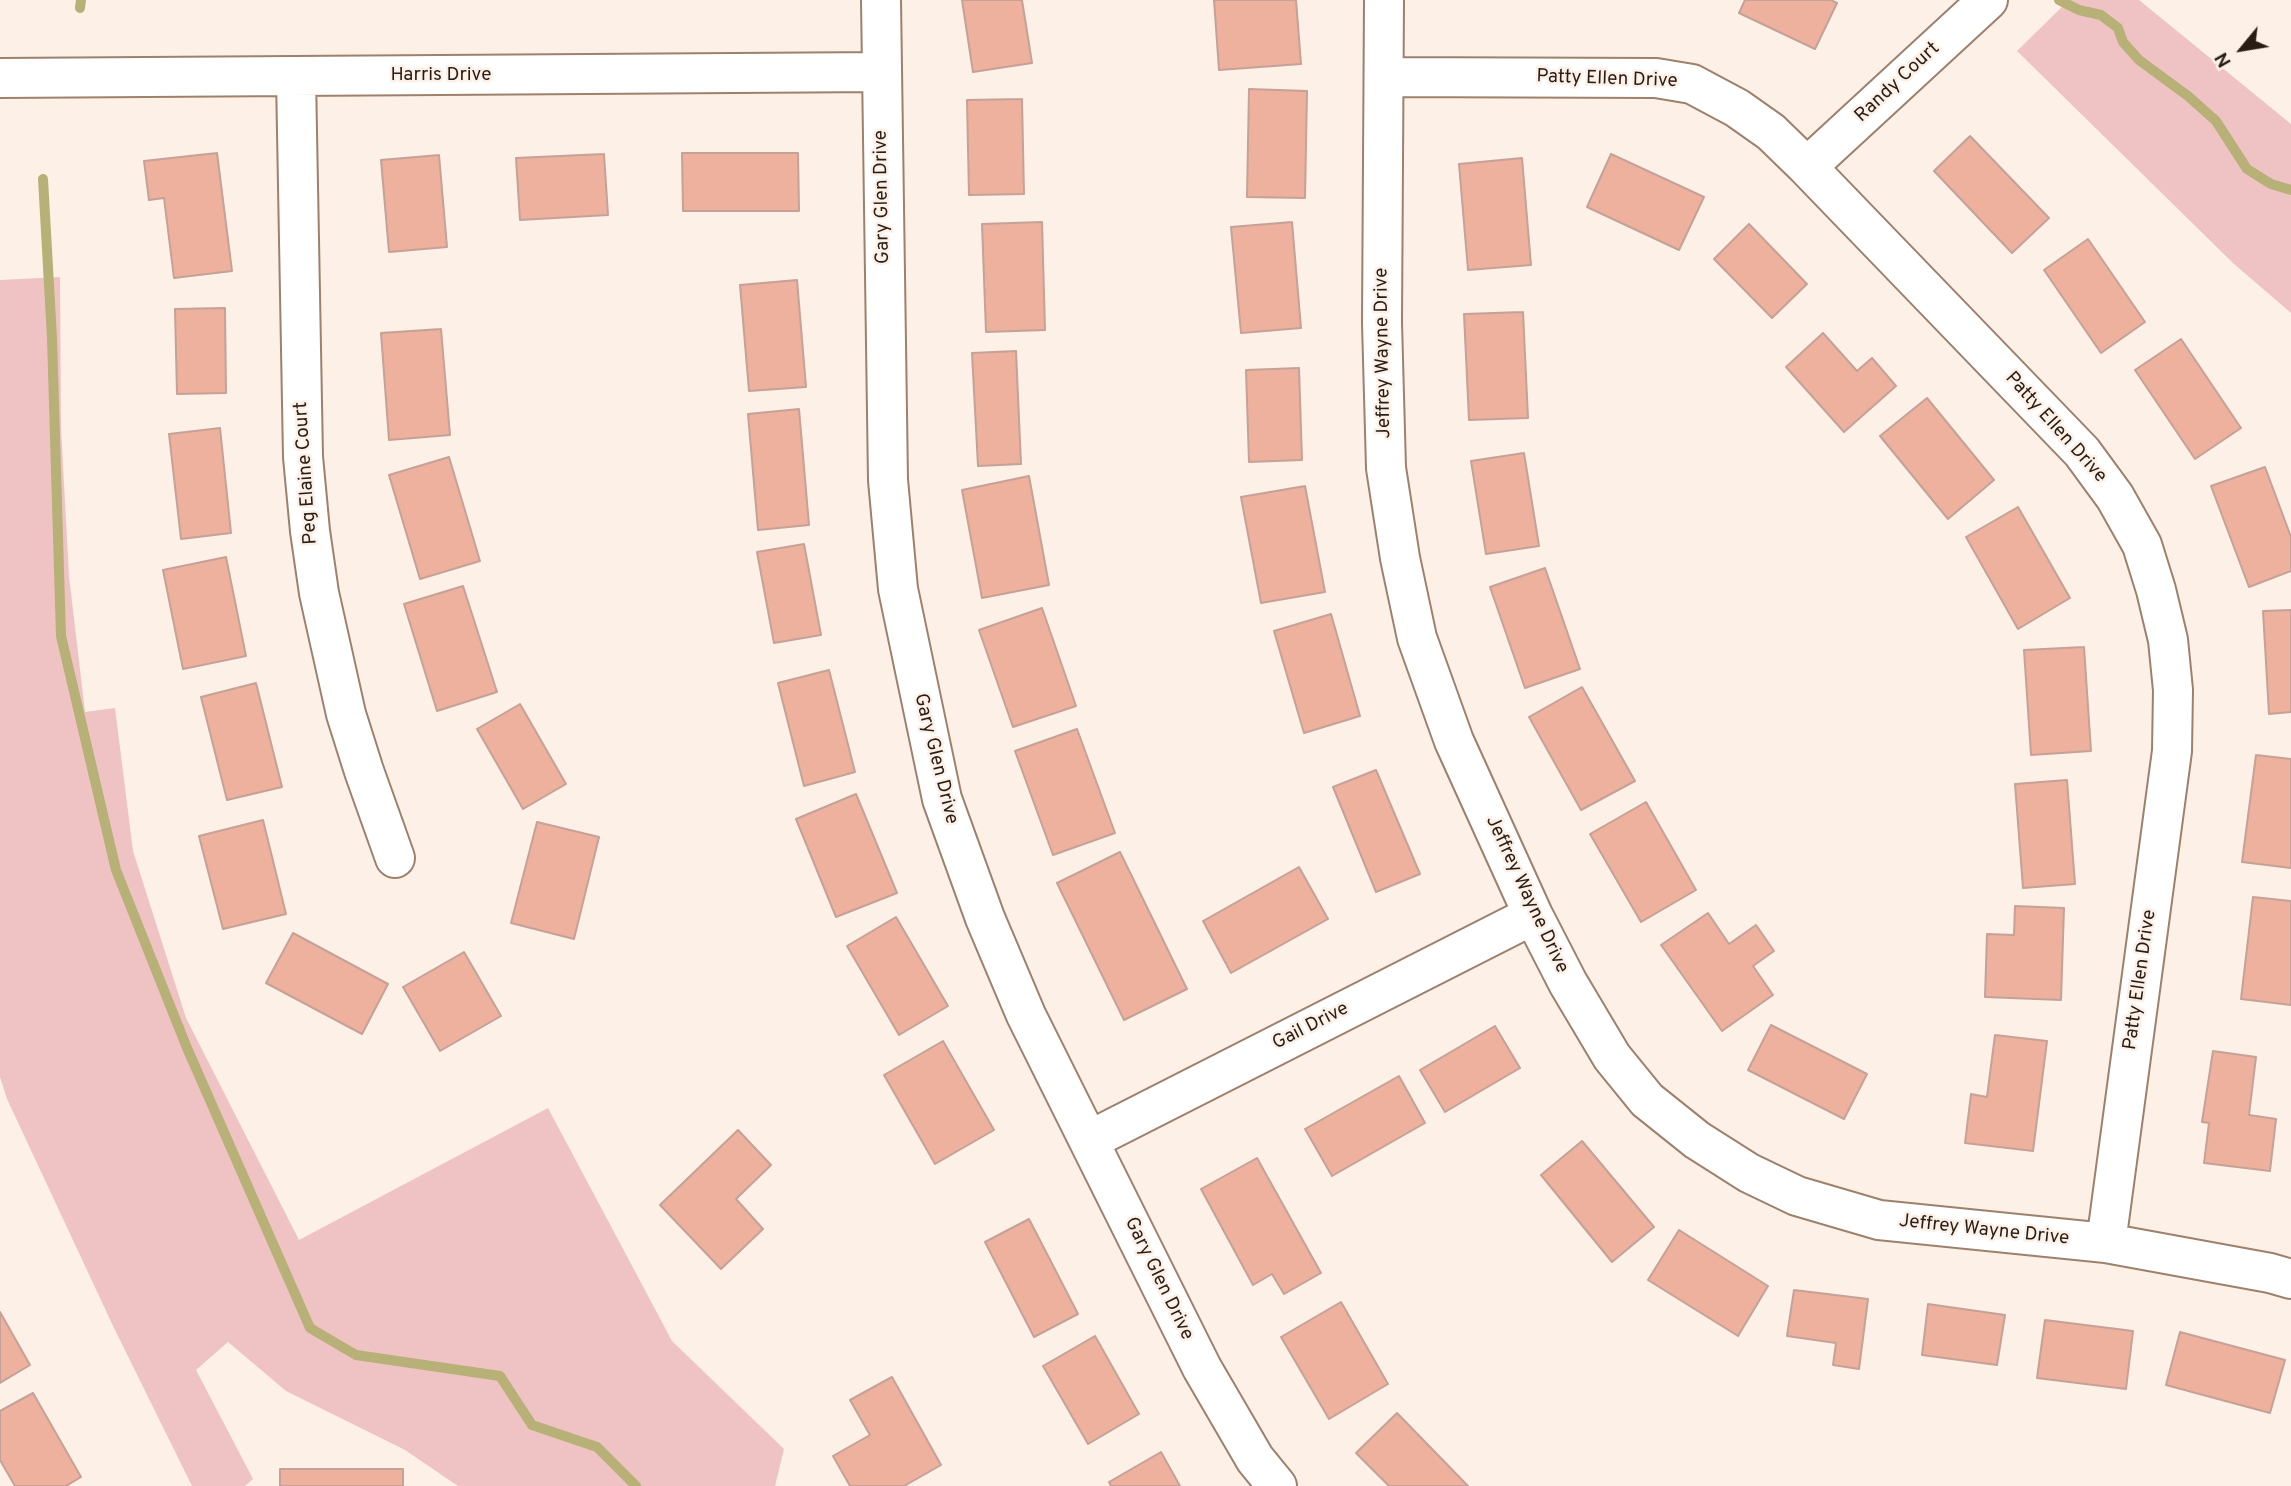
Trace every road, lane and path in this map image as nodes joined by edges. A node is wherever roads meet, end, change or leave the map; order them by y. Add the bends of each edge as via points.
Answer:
1 (881, 0) edge
2 (1384, 0) edge
3 (1989, 0) edge
4 (881, 72) junction
5 (296, 77) junction
6 (1384, 77) junction
7 (0, 78) edge
8 (1807, 167) junction
9 (395, 858) dead end
10 (1533, 915) junction
11 (1090, 1140) junction
12 (2106, 1243) junction
13 (2291, 1279) edge
14 (1277, 1486) edge

1 - 4 street, Gary Glen Drive
2 - 6 street, Jeffrey Wayne Drive
3 - 8 street, Randy Court
4 - 5 street, Harris Drive
4 - 11 street, Gary Glen Drive via 888,480 898,589 920,704 942,799 985,918 1026,1015
5 - 7 street, Harris Drive
5 - 9 street, Peg Elaine Court via 303,457 310,531 346,714
6 - 8 street, Patty Ellen Drive via 1603,76 1692,84 1771,132
6 - 10 street, Jeffrey Wayne Drive via 1386,468 1400,558 1417,638 1454,741
8 - 12 street, Patty Ellen Drive via 2082,452 2116,497 2142,545 2156,590 2173,690 2172,751
10 - 11 street, Gail Drive
10 - 12 street, Jeffrey Wayne Drive via 1612,1057 1647,1100 1749,1173 1797,1196 1879,1220
11 - 14 street, Gary Glen Drive via 1202,1368 1255,1460
12 - 13 street, Jeffrey Wayne Drive

